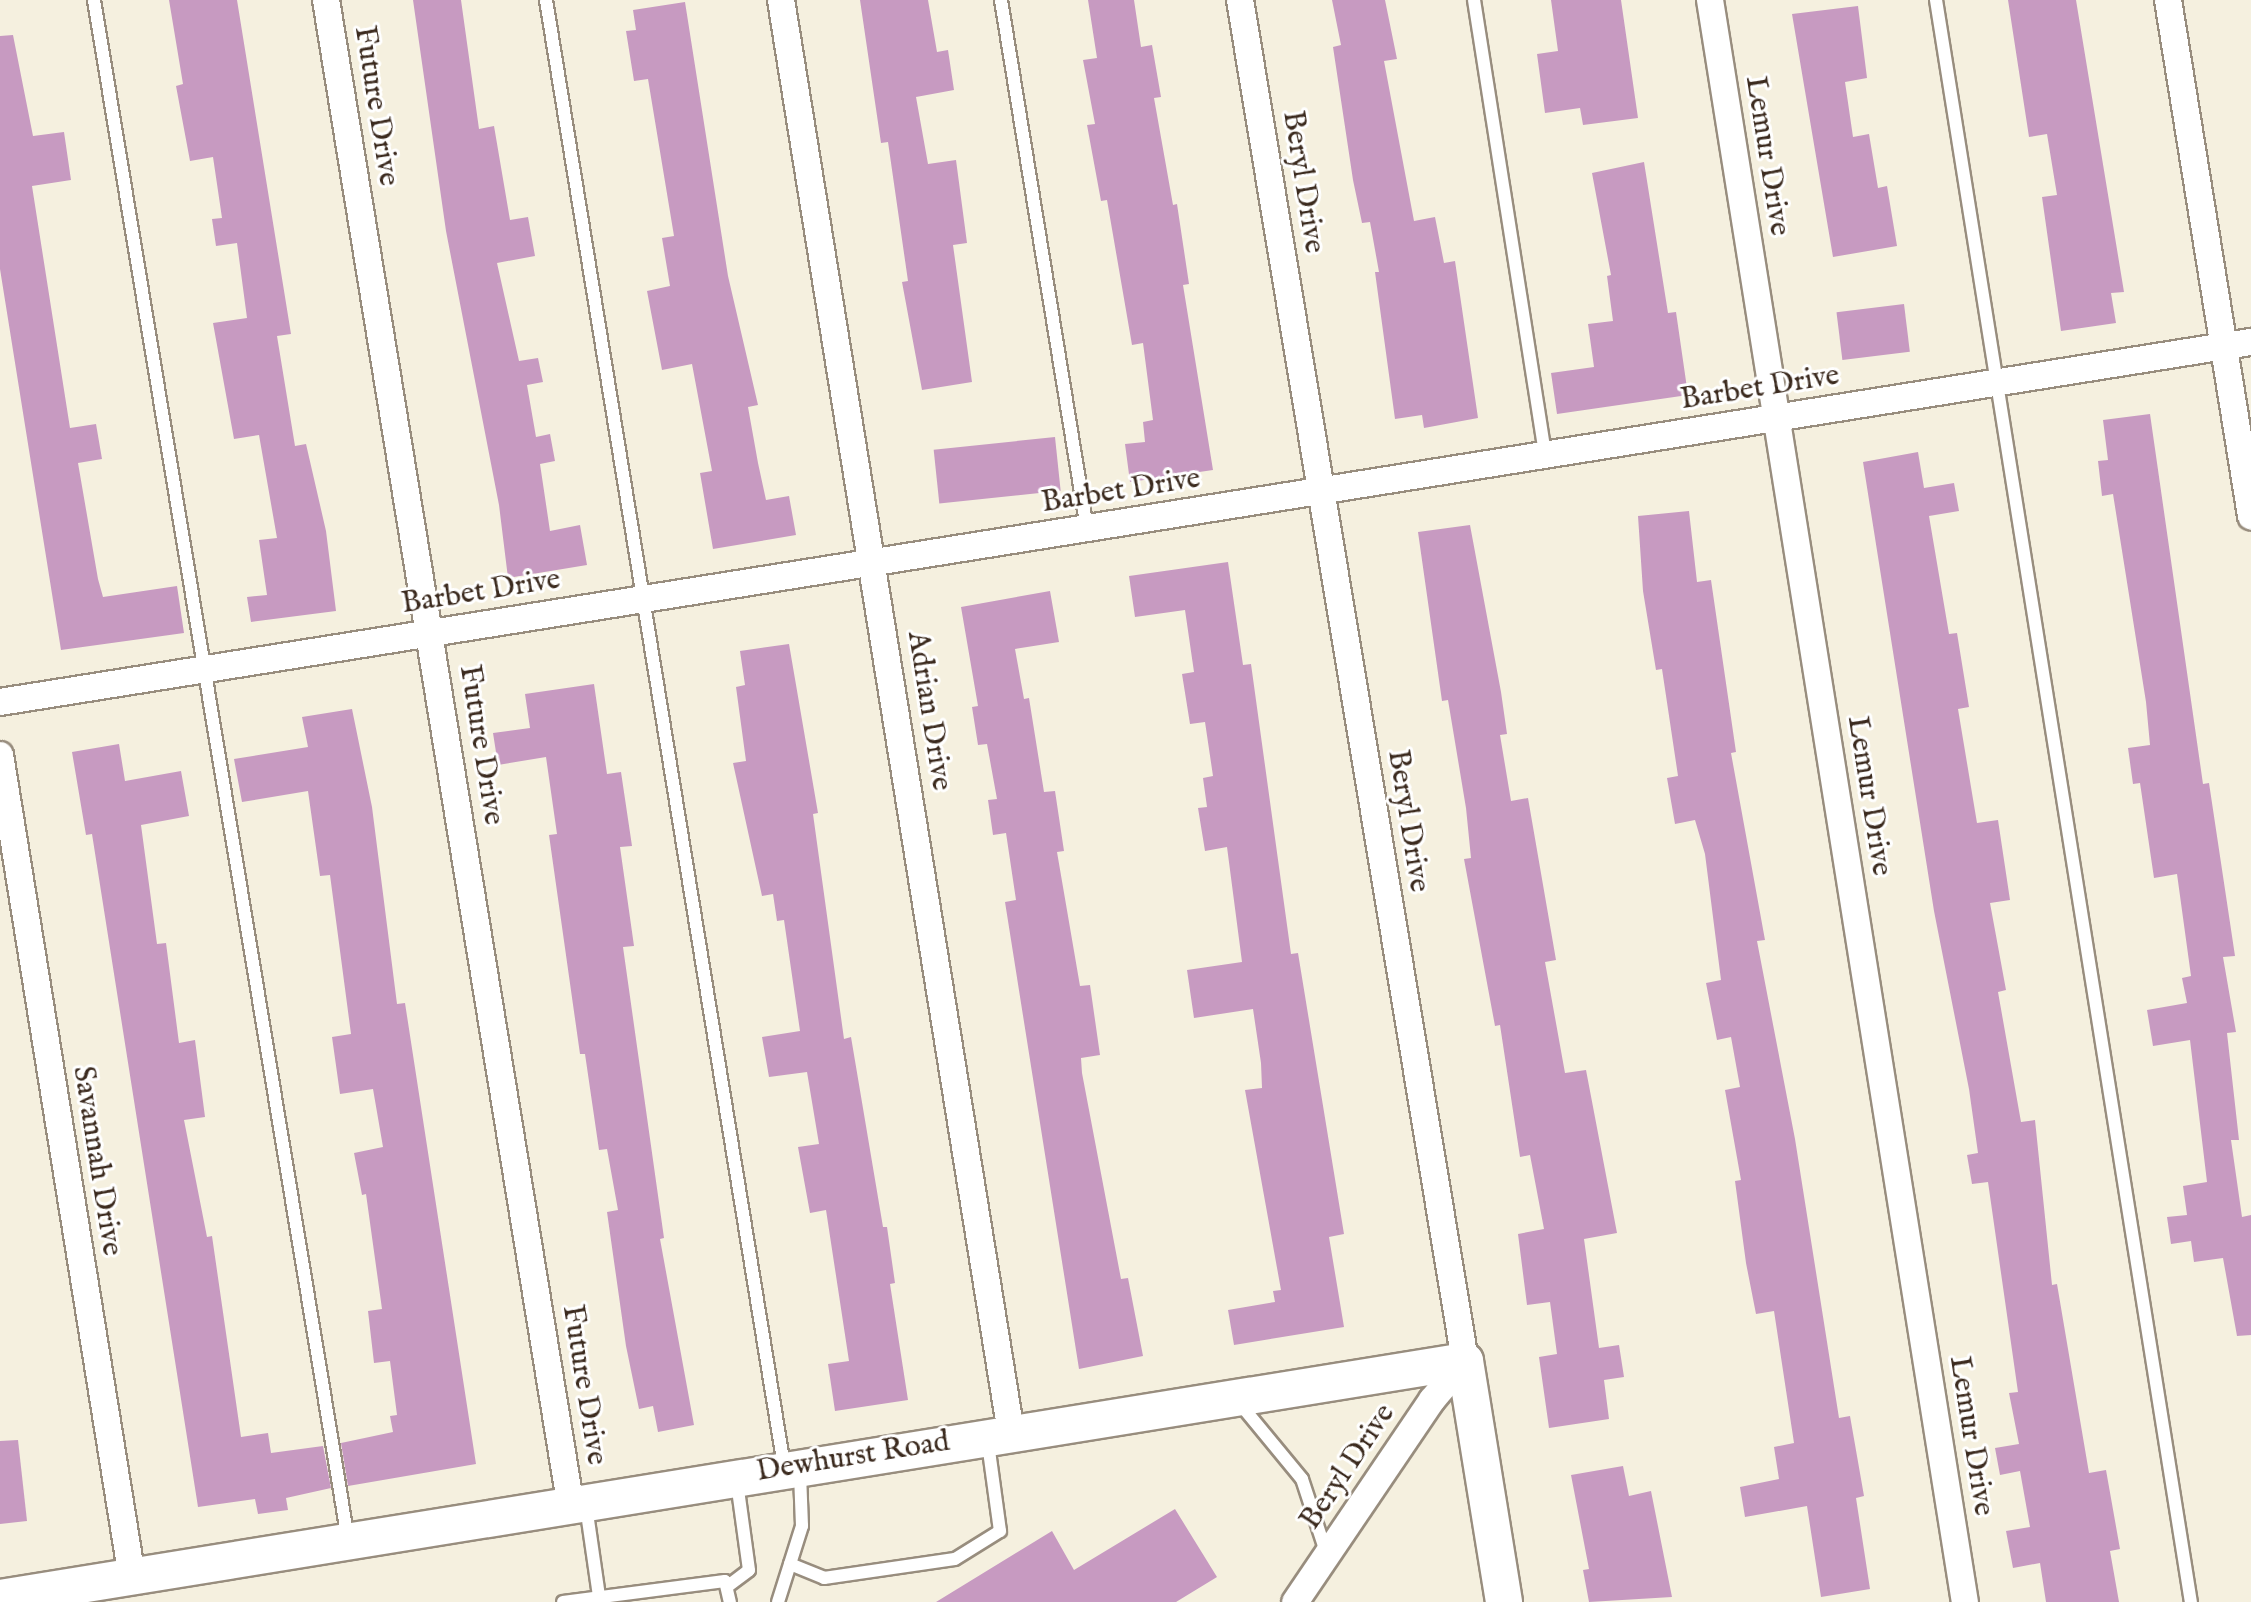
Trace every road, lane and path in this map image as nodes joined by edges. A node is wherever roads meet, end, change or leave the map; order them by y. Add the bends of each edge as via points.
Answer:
1 (94, 0) edge
2 (326, 0) edge
3 (546, 0) edge
4 (781, 0) edge
5 (1001, 0) edge
6 (1240, 0) edge
7 (1474, 0) edge
8 (1710, 0) edge
9 (1936, 0) edge
10 (2168, 0) edge
11 (2251, 342) edge
12 (2225, 347) junction
13 (1996, 383) junction
14 (1776, 418) junction
15 (1545, 455) junction
16 (1321, 491) junction
17 (2251, 516) edge
18 (1087, 529) junction
19 (873, 563) junction
20 (642, 600) junction
21 (430, 632) junction
22 (204, 669) junction
23 (0, 702) edge
24 (0, 755) edge
25 (1465, 1361) junction
26 (1230, 1398) junction
27 (999, 1434) junction
28 (792, 1466) junction
29 (736, 1475) junction
30 (578, 1500) junction
31 (348, 1539) junction
32 (1327, 1555) junction
33 (790, 1564) junction
34 (120, 1582) junction
35 (728, 1586) junction
36 (599, 1596) junction
37 (36, 1597) edge
38 (0, 1598) edge
39 (563, 1602) edge
40 (730, 1602) edge
41 (778, 1602) edge
42 (1295, 1602) edge
43 (1504, 1602) edge
44 (1965, 1602) edge
45 (2191, 1602) edge

1 - 22 lane
2 - 21 street, Future Drive
3 - 20 lane
4 - 19 street, Adrian Drive
5 - 18 lane
6 - 16 street, Beryl Drive
7 - 15 lane
8 - 14 street, Lemur Drive
9 - 13 lane
10 - 12 street
11 - 12 street, Barbet Drive
12 - 13 street, Barbet Drive
12 - 17 street
13 - 14 street, Barbet Drive
13 - 45 lane
14 - 15 street, Barbet Drive
14 - 44 street, Lemur Drive
15 - 16 street, Barbet Drive
16 - 18 street, Barbet Drive
16 - 25 street, Beryl Drive
18 - 19 street, Barbet Drive
19 - 20 street, Barbet Drive
19 - 27 street, Adrian Drive
20 - 21 street, Barbet Drive
20 - 28 lane
21 - 22 street, Barbet Drive
21 - 30 street, Future Drive
22 - 23 street, Barbet Drive
22 - 31 lane
24 - 34 street, Savannah Drive
25 - 26 street, Dewhurst Road
25 - 32 street, Beryl Drive via 1432,1400
25 - 43 street
26 - 27 street, Dewhurst Road
26 - 32 lane via 1251,1412 1302,1479
27 - 28 street, Dewhurst Road
27 - 33 lane via 1000,1531 955,1559 824,1578
28 - 29 street, Dewhurst Road
28 - 33 lane via 802,1526
29 - 30 street, Dewhurst Road
29 - 35 lane via 749,1570
30 - 31 street, Dewhurst Road
30 - 36 lane
31 - 34 street, Dewhurst Road
32 - 42 street, Beryl Drive
33 - 41 lane
34 - 37 street, Dewhurst Road
35 - 36 lane via 725,1581
35 - 40 lane
36 - 39 lane
37 - 38 street, Dewhurst Road

